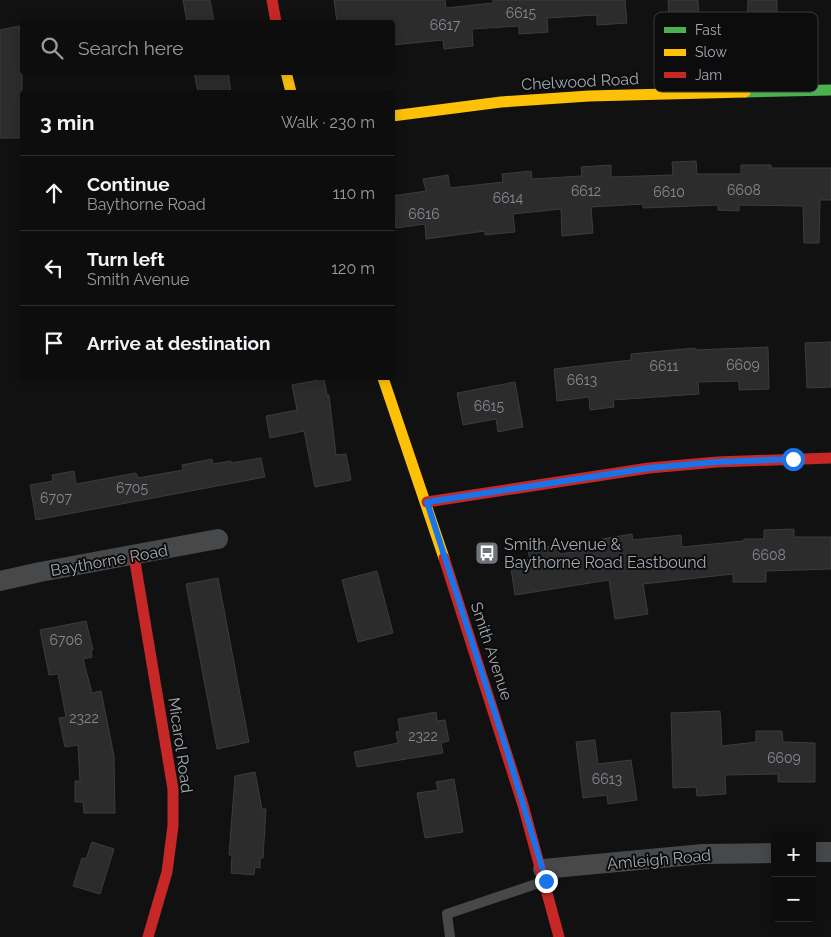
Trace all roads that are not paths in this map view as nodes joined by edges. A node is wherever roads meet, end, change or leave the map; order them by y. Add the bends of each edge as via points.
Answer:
1 (272, 0) edge
2 (276, 20) edge
3 (287, 75) edge
4 (290, 90) edge
5 (818, 90) edge
6 (831, 90) edge
7 (750, 92) edge
8 (395, 116) edge
9 (385, 380) edge
10 (831, 458) edge
11 (427, 502) junction
12 (218, 539) dead end
13 (134, 556) junction
14 (0, 582) edge
15 (816, 852) edge
16 (831, 852) edge
17 (771, 853) edge
18 (544, 875) junction
19 (148, 937) edge
20 (450, 937) edge
21 (559, 937) edge

1 - 2 street
3 - 4 street
5 - 6 street, Chelwood Road
7 - 8 street, Chelwood Road via 588,96 501,102
9 - 11 street, Smith Avenue
10 - 11 street via 649,468
11 - 18 street, Smith Avenue
12 - 13 street, Baythorne Road
13 - 14 street, Baythorne Road
13 - 19 street, Micarol Road via 173,789 173,826 167,872
15 - 16 street
17 - 18 street, Amleigh Road via 703,854
18 - 20 lane via 447,914
18 - 21 street, Smith Avenue

